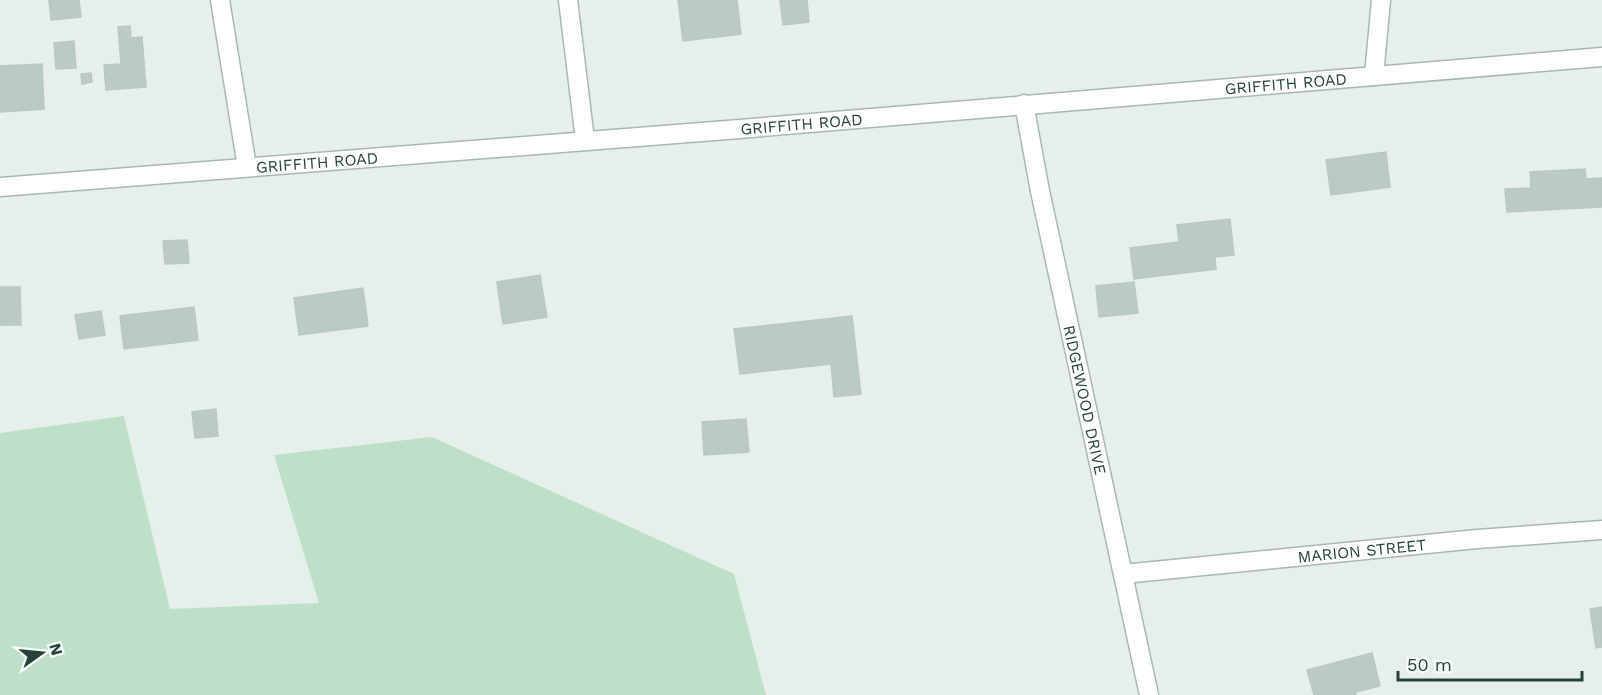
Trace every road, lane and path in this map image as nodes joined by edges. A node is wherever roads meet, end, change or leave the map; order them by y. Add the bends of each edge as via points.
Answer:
1 (219, 0) edge
2 (568, 0) edge
3 (1382, 0) edge
4 (1602, 57) edge
5 (1374, 76) junction
6 (1024, 104) junction
7 (585, 140) junction
8 (247, 167) junction
9 (0, 187) edge
10 (1602, 530) edge
11 (1123, 574) junction
12 (1149, 695) edge

1 - 8 street
2 - 7 street
3 - 5 street
4 - 5 street, GRIFFITH ROAD
5 - 6 street, GRIFFITH ROAD
6 - 7 street, GRIFFITH ROAD
6 - 11 street, RIDGEWOOD DRIVE
7 - 8 street, GRIFFITH ROAD
8 - 9 street, GRIFFITH ROAD
10 - 11 street, MARION STREET
11 - 12 street, RIDGEWOOD DRIVE

